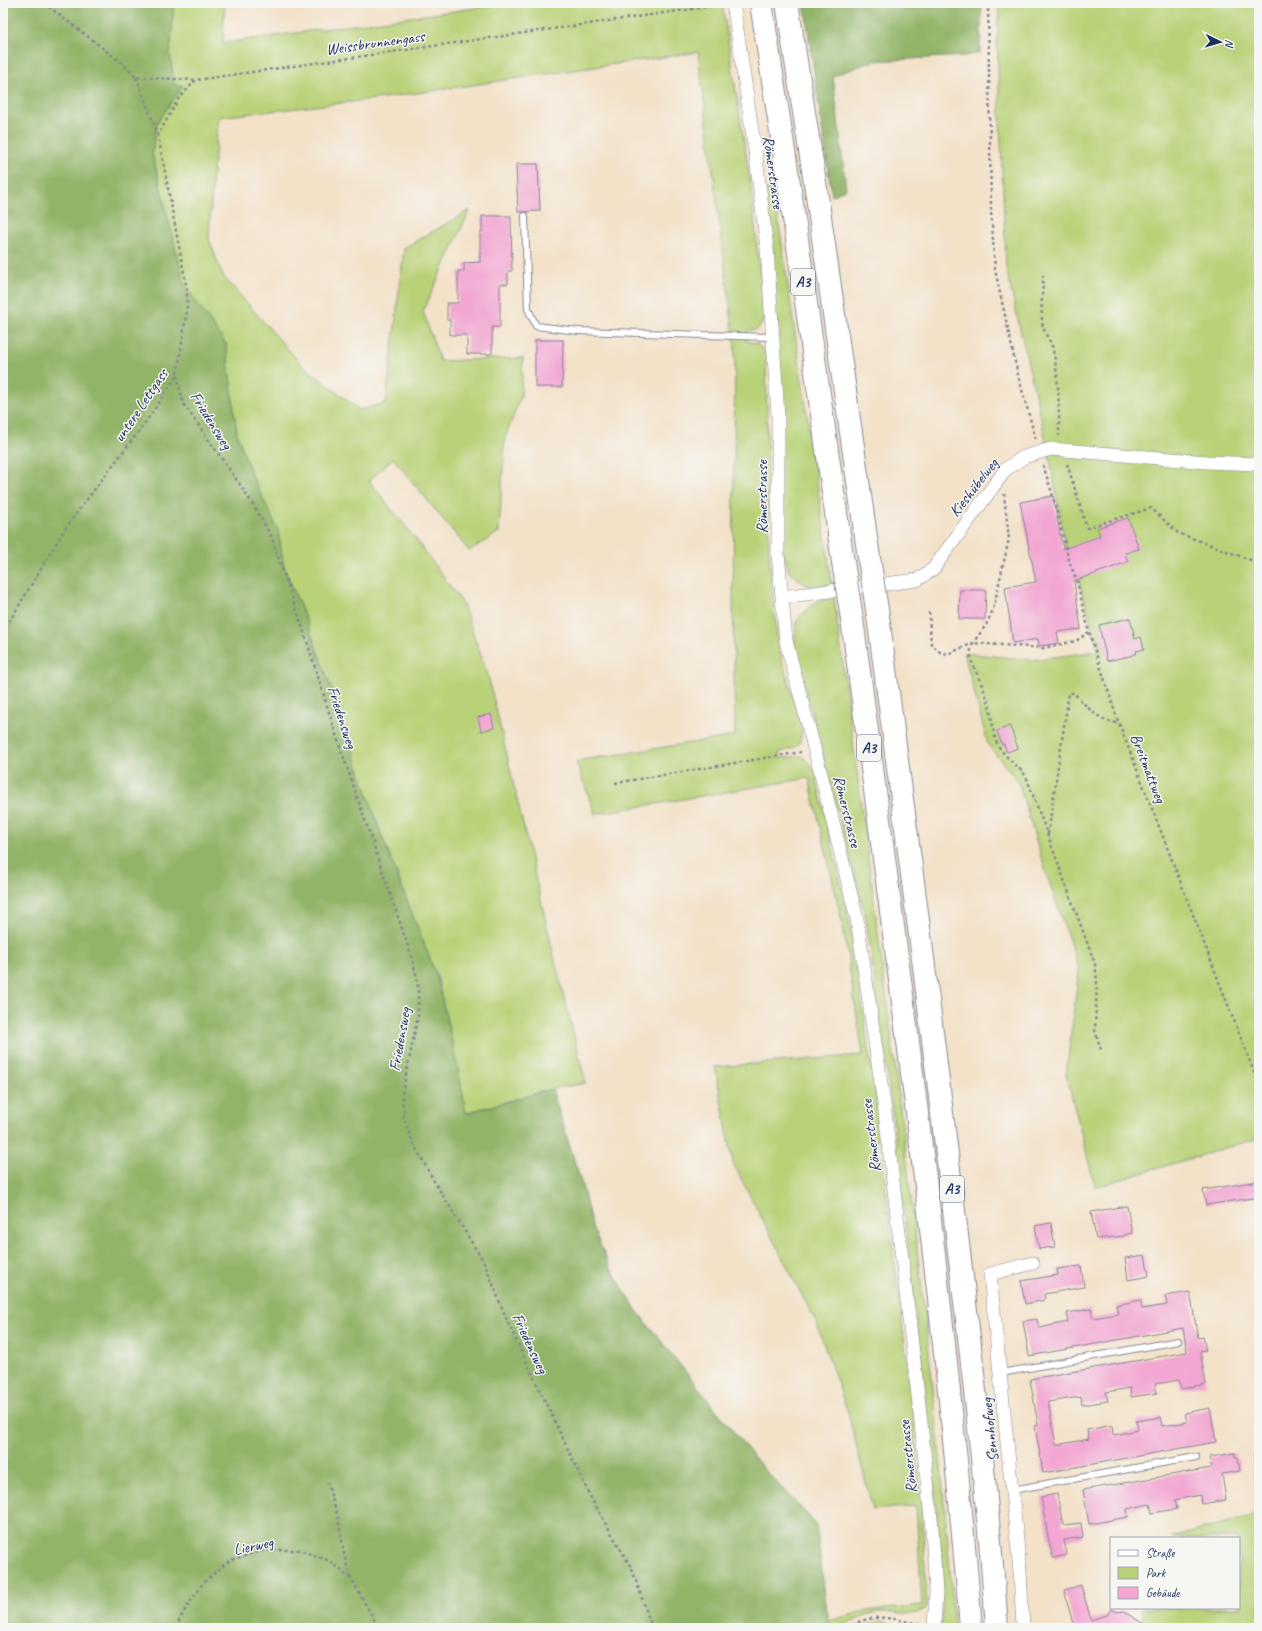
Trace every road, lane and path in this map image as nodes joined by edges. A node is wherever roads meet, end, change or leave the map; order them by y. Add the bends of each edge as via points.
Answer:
1 (44, 3) edge
2 (733, 3) edge
3 (761, 3) edge
4 (786, 3) edge
5 (988, 3) edge
6 (136, 78) junction
7 (196, 80) junction
8 (158, 135) junction
9 (525, 216) dead end
10 (1043, 275) dead end
11 (773, 337) junction
12 (176, 375) junction
13 (1060, 450) junction
14 (1039, 452) junction
15 (1259, 464) edge
16 (996, 482) junction
17 (1259, 563) edge
18 (782, 597) junction
19 (929, 612) dead end
20 (3, 632) edge
21 (1089, 632) junction
22 (973, 643) junction
23 (1119, 723) junction
24 (815, 749) junction
25 (615, 783) dead end
26 (1048, 836) junction
27 (1101, 1050) dead end
28 (1259, 1085) edge
29 (1033, 1263) dead end
30 (1178, 1341) dead end
31 (1001, 1373) junction
32 (1196, 1457) dead end
33 (327, 1482) dead end
34 (1012, 1490) junction
35 (352, 1580) junction
36 (934, 1627) edge
37 (176, 1628) edge
38 (379, 1628) edge
39 (652, 1628) edge
40 (847, 1628) edge
41 (971, 1628) edge
42 (997, 1628) edge
43 (1024, 1628) edge

1 - 6 path via 122,63
2 - 7 path, Weissbrunnengass
2 - 11 street, Römerstrasse via 766,241
3 - 41 highway, A3, bridge via 852,619 886,877 955,1443
4 - 42 highway, A3, bridge via 870,558 914,885 966,1304
5 - 14 path, Breitmattweg via 991,210 995,270 1018,376
6 - 7 path, Weissbrunnengass
6 - 8 path, untere Lettgass
7 - 8 path via 179,98
8 - 12 path, untere Lettgass via 187,289 187,310
9 - 11 lane via 528,309 536,326 578,331
10 - 13 path via 1044,328 1053,348
11 - 18 street, Römerstrasse via 778,416 778,554
12 - 20 path, untere Lettgass via 145,423 66,527
12 - 39 path, Friedensweg via 183,403 243,489 271,536 412,958 418,983 418,1016 402,1094 404,1119 413,1143 484,1264 508,1323 591,1498 632,1569
13 - 14 street, Kieshübelweg
13 - 15 street, Kieshübelweg
13 - 17 path via 1086,528 1151,508 1178,533
14 - 16 street, Kieshübelweg via 1024,457 1006,469
14 - 21 path, Breitmattweg via 1069,561 1077,581
16 - 18 street, Kieshübelweg via 933,569 917,580
16 - 22 path via 1004,494 1009,539 993,610
18 - 24 street, Römerstrasse via 786,641
19 - 22 path via 930,644 940,652 948,654
21 - 22 path via 1076,641 1042,648
21 - 23 path, Breitmattweg
22 - 26 path via 972,659 992,716 998,744 1026,776
23 - 26 path via 1111,723 1089,709 1074,692 1069,693
23 - 28 path, Breitmattweg
24 - 25 path
24 - 36 street, Römerstrasse via 857,919 884,1104 932,1528 936,1592
26 - 27 path via 1095,964 1095,1030
29 - 31 street, Sennhofweg via 990,1274
30 - 31 lane
31 - 34 street, Sennhofweg
32 - 34 lane
33 - 35 path via 338,1517 344,1554
34 - 43 street, Sennhofweg
35 - 37 path, Lierweg via 330,1561 299,1550 258,1552 230,1560 203,1583
35 - 38 path, Lierweg
36 - 40 path via 879,1617 860,1620

